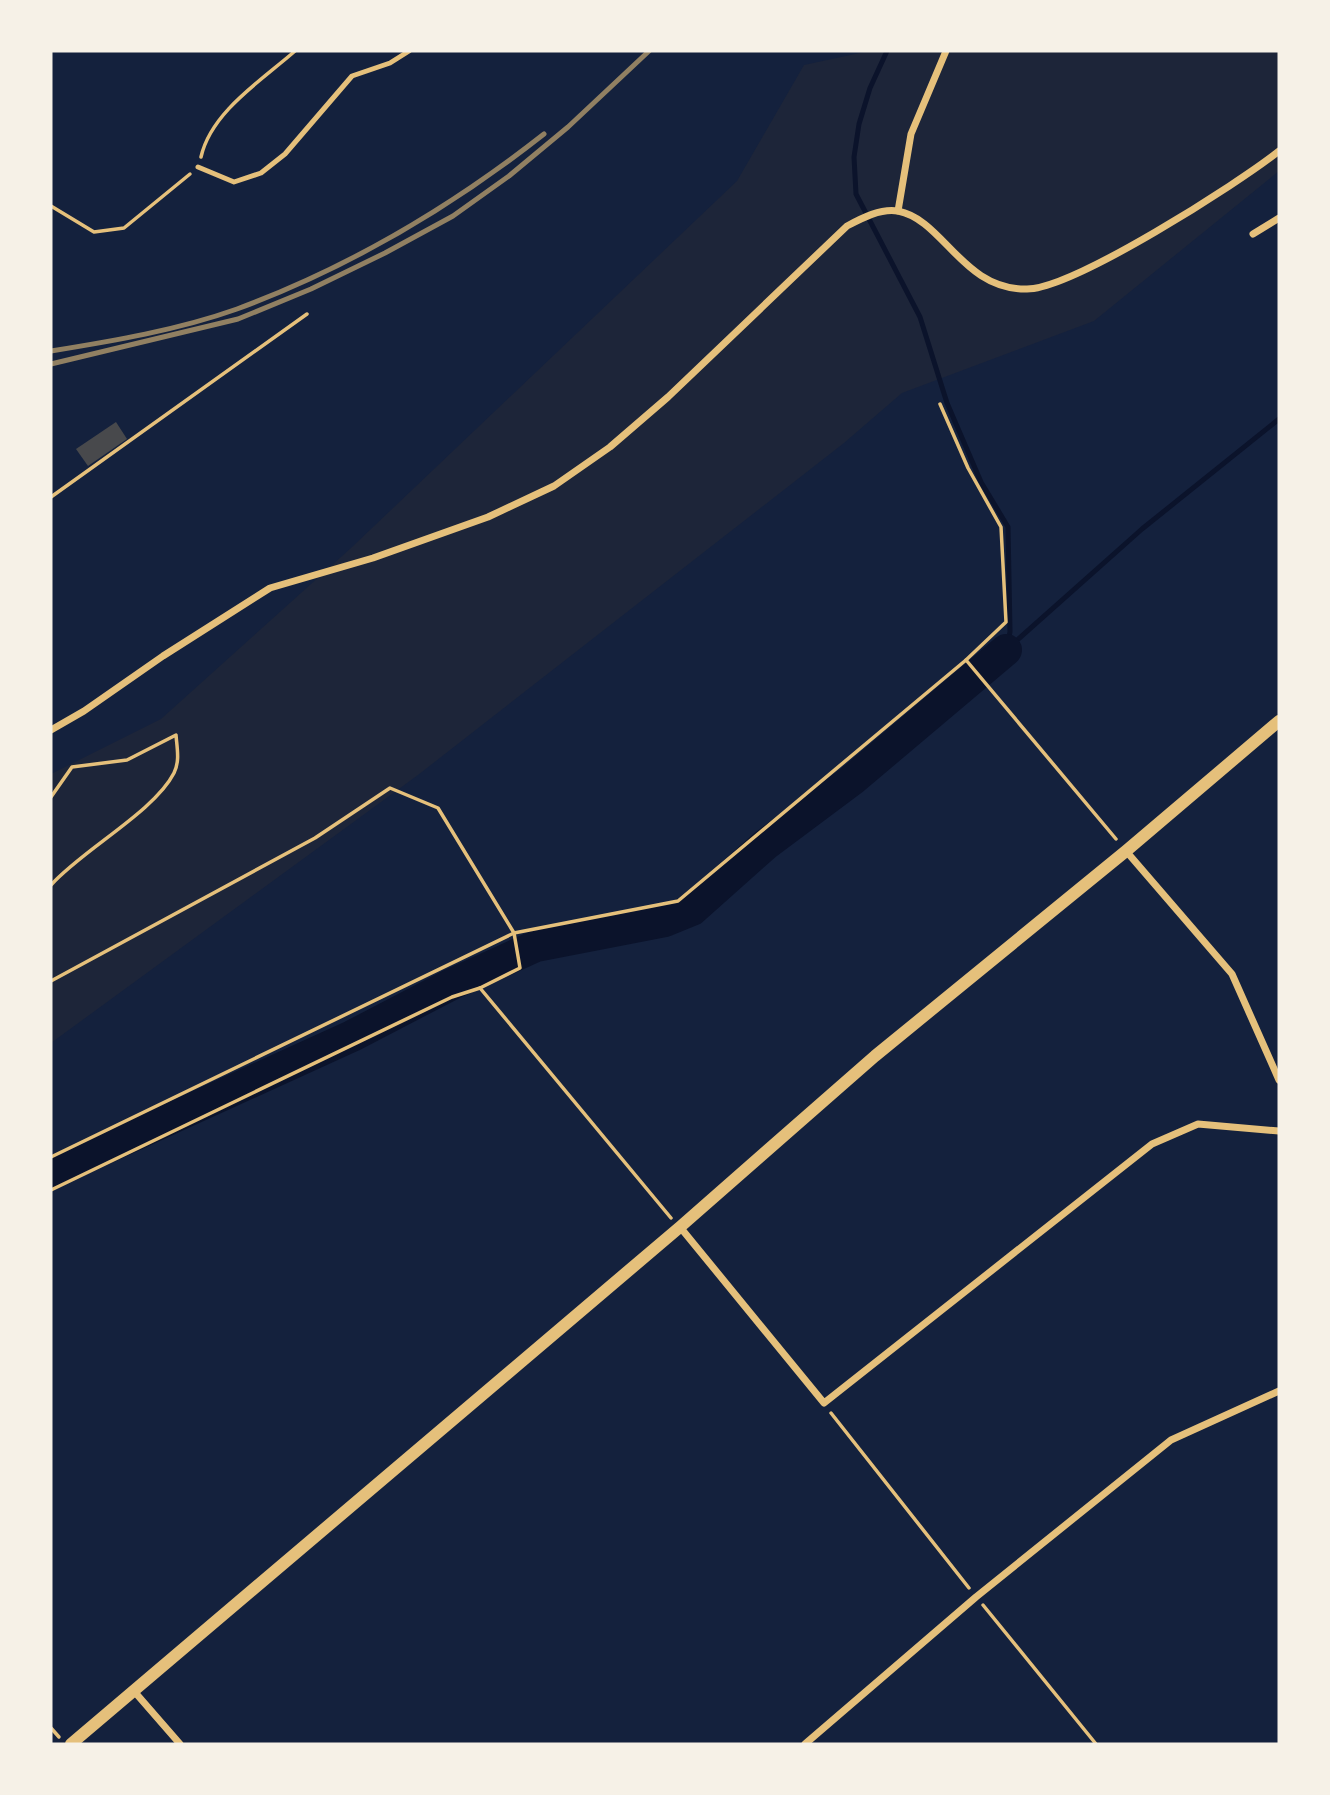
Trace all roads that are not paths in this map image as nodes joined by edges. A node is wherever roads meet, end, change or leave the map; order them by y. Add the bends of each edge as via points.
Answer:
1 (409, 51) edge
2 (946, 51) edge
3 (1279, 151) edge
4 (198, 167) road end
5 (898, 211) junction
6 (1279, 218) edge
7 (1253, 234) dead end
8 (1279, 722) edge
9 (51, 730) edge
10 (1126, 851) junction
11 (1279, 1080) edge
12 (1279, 1131) edge
13 (680, 1227) junction
14 (1279, 1391) edge
15 (133, 1690) junction
16 (71, 1744) edge
17 (180, 1744) edge
18 (805, 1744) edge

1 - 4 lane via 352,76 285,154 261,173 234,181
2 - 5 street via 911,134
3 - 5 street via 1249,175 1106,260 1029,290 993,285 916,218
5 - 9 street via 881,212 848,226 668,397 610,447 554,486 477,521 270,588
6 - 7 street
8 - 10 street
10 - 11 street via 1232,974
10 - 13 street via 875,1056
12 - 13 street via 1198,1124 1152,1144 824,1403
13 - 15 street
14 - 18 street via 1171,1440 976,1597
15 - 16 street
15 - 17 street

